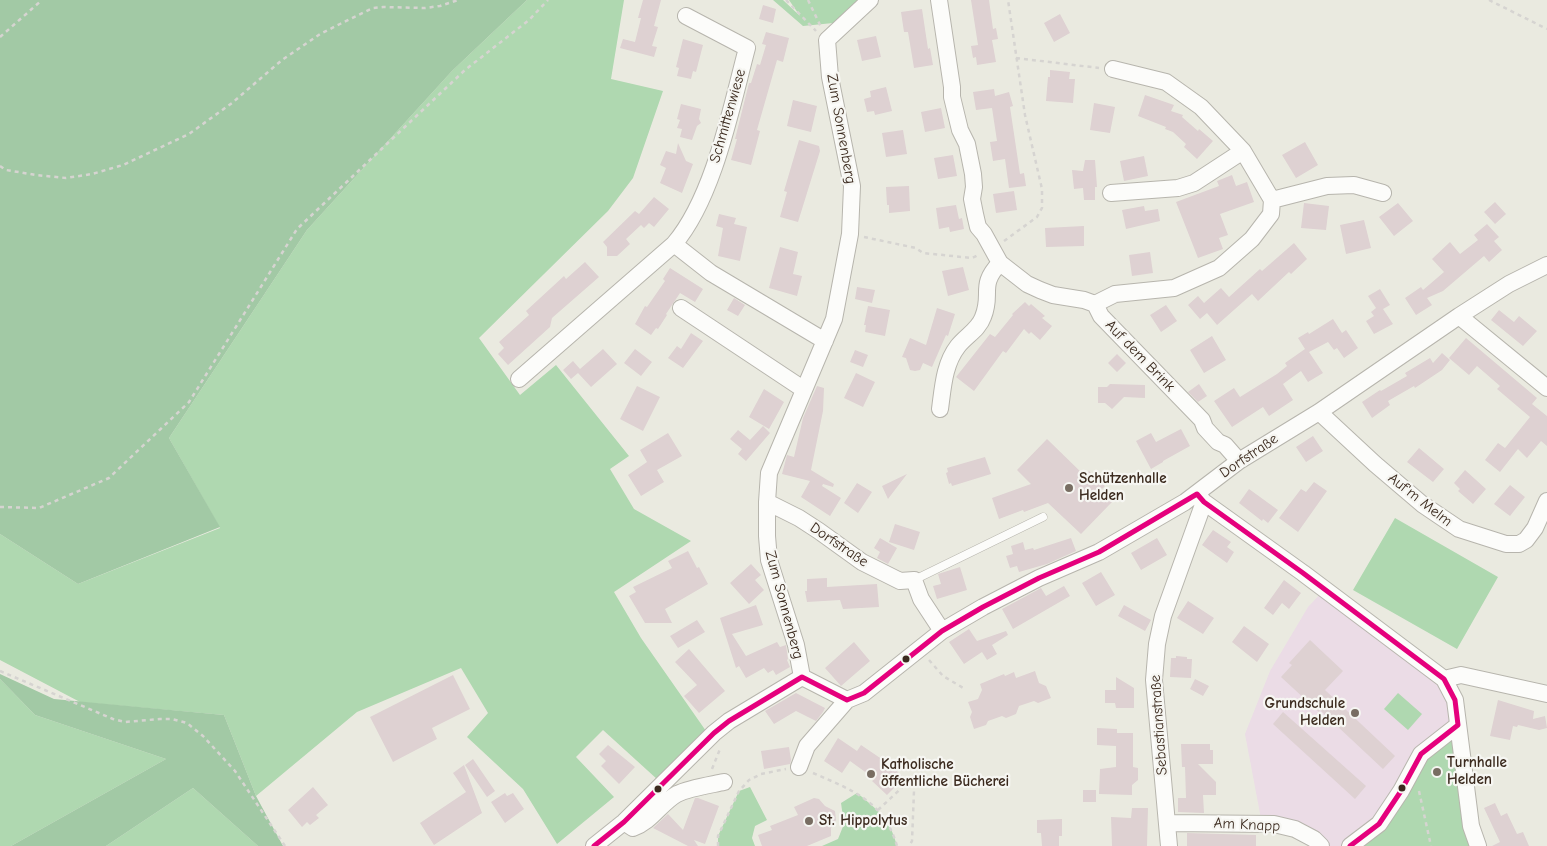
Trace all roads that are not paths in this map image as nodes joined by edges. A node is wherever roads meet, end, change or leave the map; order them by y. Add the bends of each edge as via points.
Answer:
1 (870, 0) edge
2 (939, 0) edge
3 (686, 16) dead end
4 (1113, 69) road end
5 (1244, 150) junction
6 (1111, 193) dead end
7 (1383, 193) dead end
8 (1272, 200) junction
9 (674, 244) junction
10 (996, 256) junction
11 (1547, 265) edge
12 (1096, 304) junction
13 (680, 308) dead end
14 (1459, 316) junction
15 (825, 341) junction
16 (519, 379) dead end
17 (1547, 388) edge
18 (803, 389) junction
19 (940, 408) dead end
20 (1319, 412) junction
21 (1239, 461) junction
22 (1200, 498) junction
23 (1547, 501) edge
24 (767, 502) junction
25 (1043, 517) dead end
26 (914, 580) junction
27 (942, 631) junction
28 (802, 677) junction
29 (1444, 679) junction
30 (1547, 694) edge
31 (847, 700) junction
32 (1458, 725) junction
33 (799, 767) road end
34 (724, 782) dead end
35 (624, 822) junction
36 (1168, 822) junction
37 (594, 846) edge
38 (1169, 846) edge
39 (1321, 846) edge
40 (1350, 846) edge
41 (1478, 846) edge

1 - 15 street, Zum Sonnenberg via 826,40 830,77 852,186 850,234 834,319
2 - 10 street, Auf dem Brink via 952,97 973,174 975,214 978,227
3 - 9 street, Schmittenwiese via 747,48 708,183 685,231
4 - 5 street via 1166,82 1201,107
5 - 6 street via 1194,183 1178,188
5 - 8 street
7 - 8 street via 1354,185 1327,186
8 - 12 street via 1271,214 1252,239 1219,268 1174,288 1115,294
9 - 15 street via 711,273
9 - 16 street, Schmittenwiese
10 - 12 street, Auf dem Brink via 1012,273 1040,290
10 - 19 street via 987,281 986,308 981,323 958,346 945,372
11 - 14 street, Dorfstraße via 1509,284
12 - 21 street, Auf dem Brink via 1101,316
13 - 18 street
14 - 17 street
14 - 20 street, Dorfstraße
15 - 18 street, Zum Sonnenberg
18 - 24 street, Zum Sonnenberg via 769,473
20 - 21 street, Dorfstraße
20 - 23 street, Auf'm Melm via 1375,464 1459,530 1506,544 1519,544 1534,528
21 - 22 street, Dorfstraße
22 - 27 street, Dorfstraße via 1100,552 983,606
22 - 29 street
22 - 36 street, Sebastianstraße via 1157,644 1154,680
24 - 26 street, Dorfstraße via 806,522 862,562 900,581
24 - 28 street, Zum Sonnenberg via 769,560 796,645
25 - 26 lane
26 - 27 street via 921,599
27 - 31 street, Dorfstraße via 864,693
28 - 31 street
28 - 35 street via 714,733
29 - 30 street via 1461,675
29 - 32 street via 1455,700
31 - 33 street via 807,746
32 - 40 street via 1420,754 1379,824
32 - 41 street via 1470,826
34 - 35 street via 677,794 641,825 633,828
35 - 37 street
36 - 38 street, Sebastianstraße
36 - 39 street, Am Knapp via 1274,824 1295,829

